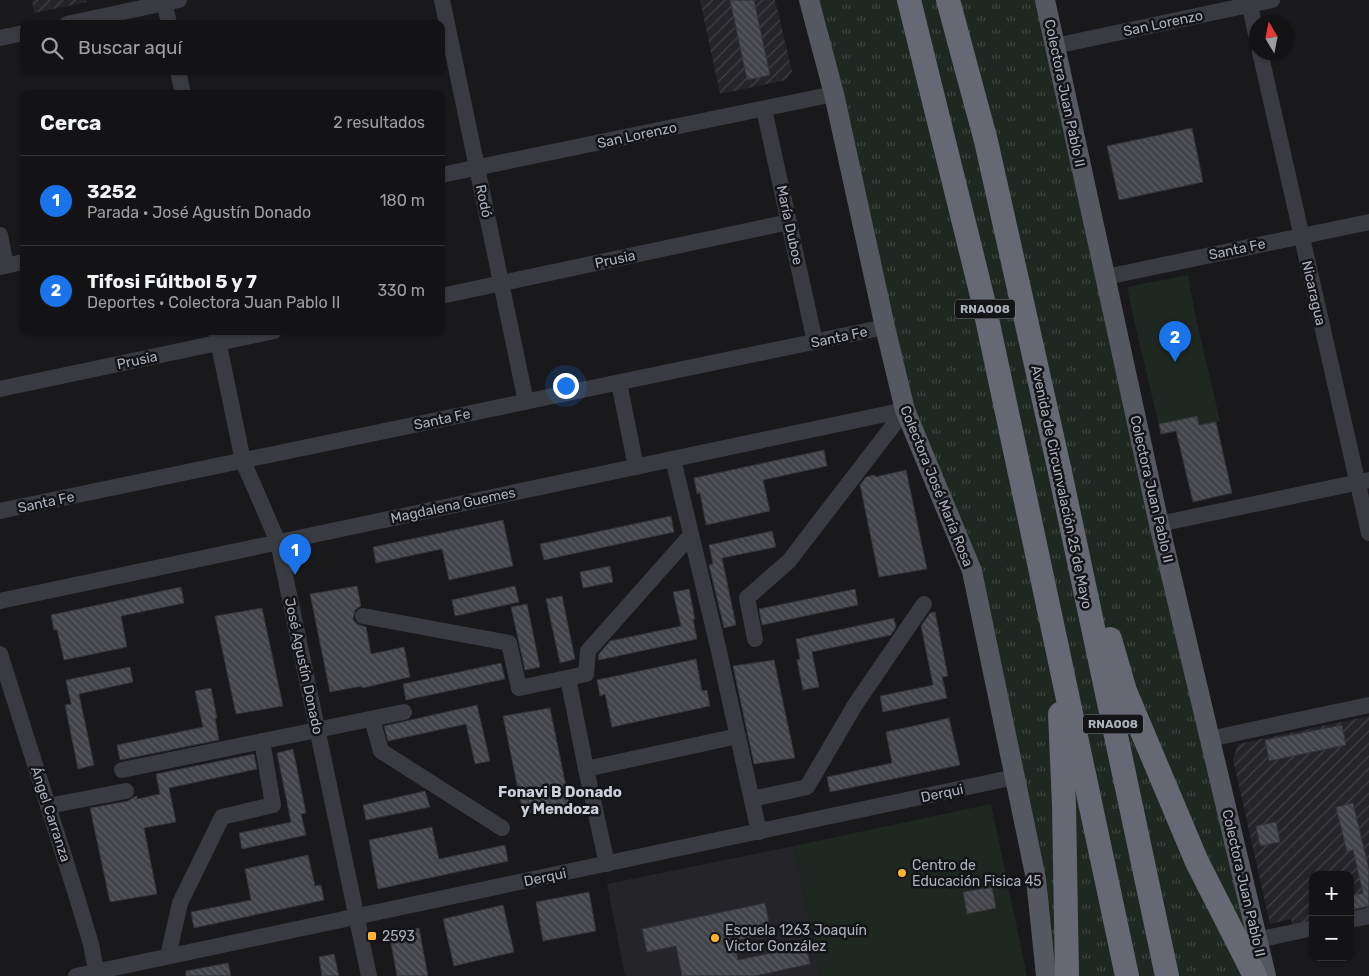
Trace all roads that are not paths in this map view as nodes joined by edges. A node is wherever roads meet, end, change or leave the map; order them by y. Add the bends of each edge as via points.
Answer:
1 (442, 0) edge
2 (809, 0) edge
3 (908, 0) edge
4 (948, 0) edge
5 (1044, 0) edge
6 (1272, 0) edge
7 (169, 1) edge
8 (1249, 2) edge
9 (1252, 15) edge
10 (85, 20) edge
11 (169, 20) edge
12 (20, 34) edge
13 (0, 38) edge
14 (1054, 46) junction
15 (1262, 60) edge
16 (179, 75) edge
17 (182, 90) edge
18 (834, 94) junction
19 (764, 109) junction
20 (477, 167) junction
21 (445, 173) edge
22 (789, 222) junction
23 (1369, 222) edge
24 (0, 235) edge
25 (1301, 236) junction
26 (20, 263) edge
27 (3, 267) edge
28 (1106, 277) junction
29 (502, 283) junction
30 (445, 295) edge
31 (885, 328) junction
32 (236, 335) edge
33 (217, 337) edge
34 (815, 342) junction
35 (619, 383) junction
36 (0, 389) edge
37 (526, 402) junction
38 (905, 410) junction
39 (673, 459) junction
40 (243, 461) junction
41 (636, 466) junction
42 (1060, 472) junction
43 (1363, 481) edge
44 (0, 511) edge
45 (1159, 524) junction
46 (1369, 533) edge
47 (691, 536) junction
48 (278, 542) junction
49 (0, 601) edge
50 (924, 604) dead end
51 (364, 616) dead end
52 (1051, 620) junction
53 (755, 639) dead end
54 (0, 654) edge
55 (568, 678) junction
56 (1369, 705) edge
57 (404, 712) dead end
58 (372, 719) junction
59 (317, 730) junction
60 (738, 736) junction
61 (1209, 739) junction
62 (262, 741) junction
63 (586, 769) junction
64 (122, 770) dead end
65 (1015, 777) junction
66 (126, 791) dead end
67 (752, 799) junction
68 (48, 806) junction
69 (502, 828) dead end
70 (759, 832) junction
71 (607, 864) junction
72 (1369, 916) edge
73 (357, 917) junction
74 (1354, 919) edge
75 (1309, 929) edge
76 (1257, 940) junction
77 (168, 956) junction
78 (97, 974) edge
79 (76, 976) edge
80 (369, 976) edge
81 (1046, 976) edge
82 (1067, 976) edge
83 (1127, 976) edge
84 (1167, 976) edge
85 (1255, 976) edge
86 (1266, 976) edge

1 - 20 street, Rodó
2 - 18 main road, Colectora José María Rosa
3 - 52 highway, RNA008 via 982,300
4 - 42 highway, Avenida de Circunvalación 25 de Mayo / RNA008 via 986,141
5 - 14 main road, Colectora Juan Pablo II
6 - 8 street, San Lorenzo
7 - 10 street
7 - 11 street
8 - 9 street
8 - 14 street, San Lorenzo
12 - 13 street
14 - 28 main road, Colectora Juan Pablo II
15 - 25 street, Nicaragua
16 - 17 street
18 - 19 street, San Lorenzo
18 - 31 main road, Colectora José María Rosa
19 - 20 street, San Lorenzo
19 - 22 street, María Duboe
20 - 21 street, San Lorenzo
20 - 29 street, Rodó
22 - 29 street, Prusia
22 - 34 street, María Duboe
23 - 25 street, Santa Fe
24 - 27 street
25 - 28 street, Santa Fe
25 - 43 street, Nicaragua
26 - 27 street
28 - 45 main road, Colectora Juan Pablo II
29 - 30 street, Prusia
29 - 37 street, Rodó
31 - 34 street, Santa Fe
31 - 38 main road, Colectora José María Rosa
32 - 33 street, Prusia
33 - 36 street, Prusia
33 - 40 street, José Agustín Donado
34 - 35 street, Santa Fe
35 - 37 street, Santa Fe
35 - 41 street
37 - 40 street, Santa Fe
38 - 39 street, Magdalena Guemes
38 - 53 street via 789,561 747,598
38 - 65 main road, Colectora José María Rosa via 972,571
39 - 41 street, Magdalena Guemes
39 - 47 street
40 - 44 street, Santa Fe
40 - 48 street, José Agustín Donado
41 - 48 street, Magdalena Guemes
42 - 84 highway, Avenida de Circunvalación 25 de Mayo / RNA008
42 - 85 highway via 1125,691 1197,862
43 - 45 street
43 - 46 street, Nicaragua
45 - 61 main road, Colectora Juan Pablo II
47 - 55 street via 588,651 586,674
47 - 60 street
48 - 49 street, Magdalena Guemes
48 - 59 street, José Agustín Donado
50 - 67 street via 855,706 807,786
51 - 55 street via 508,643 519,688
52 - 82 highway via 1064,805
52 - 83 highway, RNA008
54 - 68 street, Ángel Carranza
55 - 63 street
56 - 61 street
57 - 58 street
58 - 59 street
58 - 69 street via 381,751
59 - 62 street
59 - 73 street, José Agustín Donado
60 - 63 street
60 - 67 street
61 - 76 main road, Colectora Juan Pablo II
62 - 64 street
62 - 77 street via 273,805 222,818 180,903
63 - 71 street
65 - 70 street, Derqui
65 - 81 main road, Colectora José María Rosa via 1036,879
66 - 68 street
67 - 70 street
68 - 78 street, Ángel Carranza via 91,944
70 - 71 street, Derqui
71 - 73 street, Derqui
72 - 74 street
73 - 77 street, Derqui
73 - 80 street, José Agustín Donado
75 - 76 street
76 - 86 main road, Colectora Juan Pablo II
77 - 78 street, Derqui
78 - 79 street, Derqui

